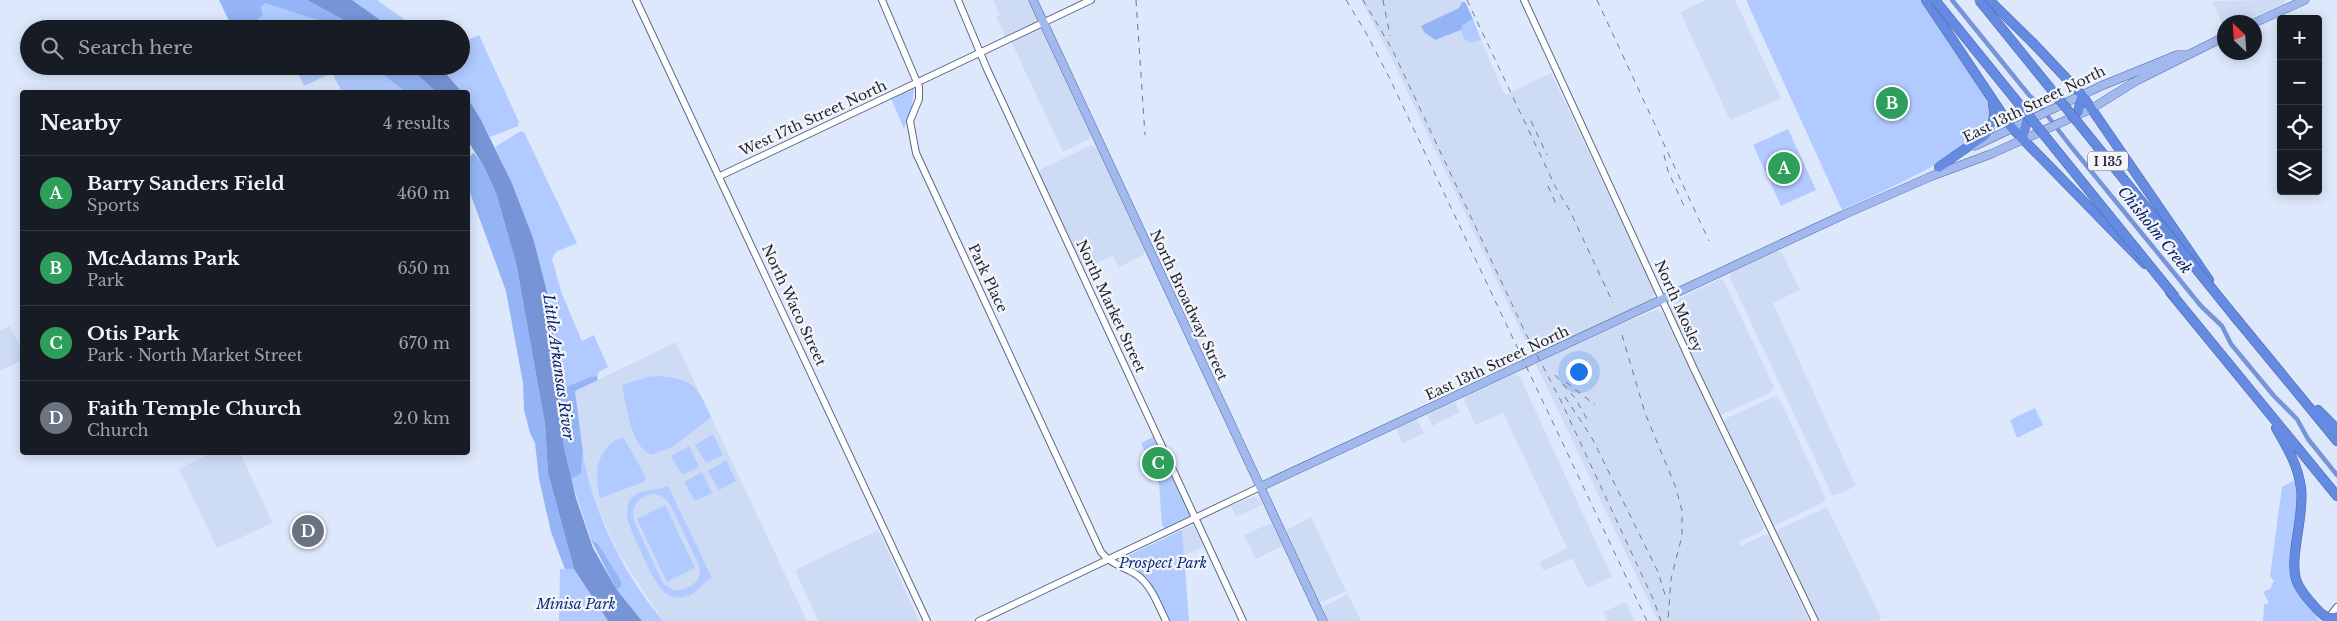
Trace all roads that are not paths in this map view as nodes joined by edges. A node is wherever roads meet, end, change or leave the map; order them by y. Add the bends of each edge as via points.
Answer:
1 (636, 0) edge
2 (882, 0) edge
3 (958, 0) edge
4 (1033, 0) edge
5 (1091, 0) edge
6 (1524, 0) edge
7 (1926, 0) edge
8 (1934, 0) edge
9 (1979, 0) edge
10 (1989, 0) edge
11 (2305, 0) edge
12 (2262, 19) edge
13 (1044, 23) junction
14 (2217, 40) edge
15 (981, 52) junction
16 (2188, 55) junction
17 (917, 83) junction
18 (1990, 94) junction
19 (2082, 94) junction
20 (2092, 109) junction
21 (2072, 117) junction
22 (2027, 120) junction
23 (2011, 128) junction
24 (2022, 139) junction
25 (1939, 167) junction
26 (720, 176) junction
27 (1898, 190) junction
28 (2175, 297) junction
29 (1663, 299) junction
30 (2239, 322) junction
31 (2270, 360) junction
32 (2253, 392) junction
33 (2337, 429) edge
34 (2337, 441) edge
35 (1260, 487) junction
36 (2337, 496) edge
37 (1196, 518) junction
38 (1109, 560) junction
39 (2337, 607) edge
40 (2331, 619) edge
41 (927, 621) edge
42 (979, 621) edge
43 (1166, 621) edge
44 (1243, 621) edge
45 (1323, 621) edge
46 (1814, 621) edge

1 - 26 street, North Waco Street
2 - 17 street, Park Place
3 - 15 street, North Market Street
4 - 13 main road, North Broadway Street
5 - 13 street, West 17th Street North
6 - 29 street, North Mosley
7 - 18 highway
8 - 28 highway, I 135, bridge
9 - 30 highway, I 135, bridge
10 - 19 highway
11 - 12 main road
13 - 15 street, West 17th Street North
13 - 35 main road, North Broadway Street
14 - 16 main road, East 13th Street North
15 - 17 street, West 17th Street North
15 - 37 street, North Market Street
16 - 19 main road, East 13th Street North via 2177,55
16 - 20 main road, East 13th Street North via 2136,81
17 - 26 street, West 17th Street North
17 - 38 street, Park Place via 919,100 910,122 916,153 1101,552
18 - 23 highway
18 - 25 highway via 1995,112 1990,129
19 - 20 highway
19 - 21 highway via 2078,112
19 - 22 main road, East 13th Street North
20 - 21 main road, East 13th Street North
20 - 30 highway, bridge
21 - 24 main road, East 13th Street North
22 - 23 main road, East 13th Street North
22 - 24 highway
23 - 24 highway
23 - 25 main road, East 13th Street North
24 - 27 main road, East 13th Street North
24 - 28 highway, bridge
25 - 27 main road, East 13th Street North
26 - 41 street, North Waco Street
27 - 29 main road, East 13th Street North
28 - 32 highway, I 135
29 - 35 main road, East 13th Street North
29 - 46 street, North Mosley
30 - 31 highway, I 135
31 - 33 highway
31 - 34 highway, I 135
32 - 36 highway, I 135
32 - 40 highway via 2297,468 2302,508 2295,558 2296,581 2322,615
35 - 37 street, East 13th Street North
35 - 45 main road, North Broadway Street
37 - 38 street, East 13th Street North
37 - 44 street, North Market Street
38 - 42 street, East 13th Street North
38 - 43 street via 1142,579
39 - 40 street

